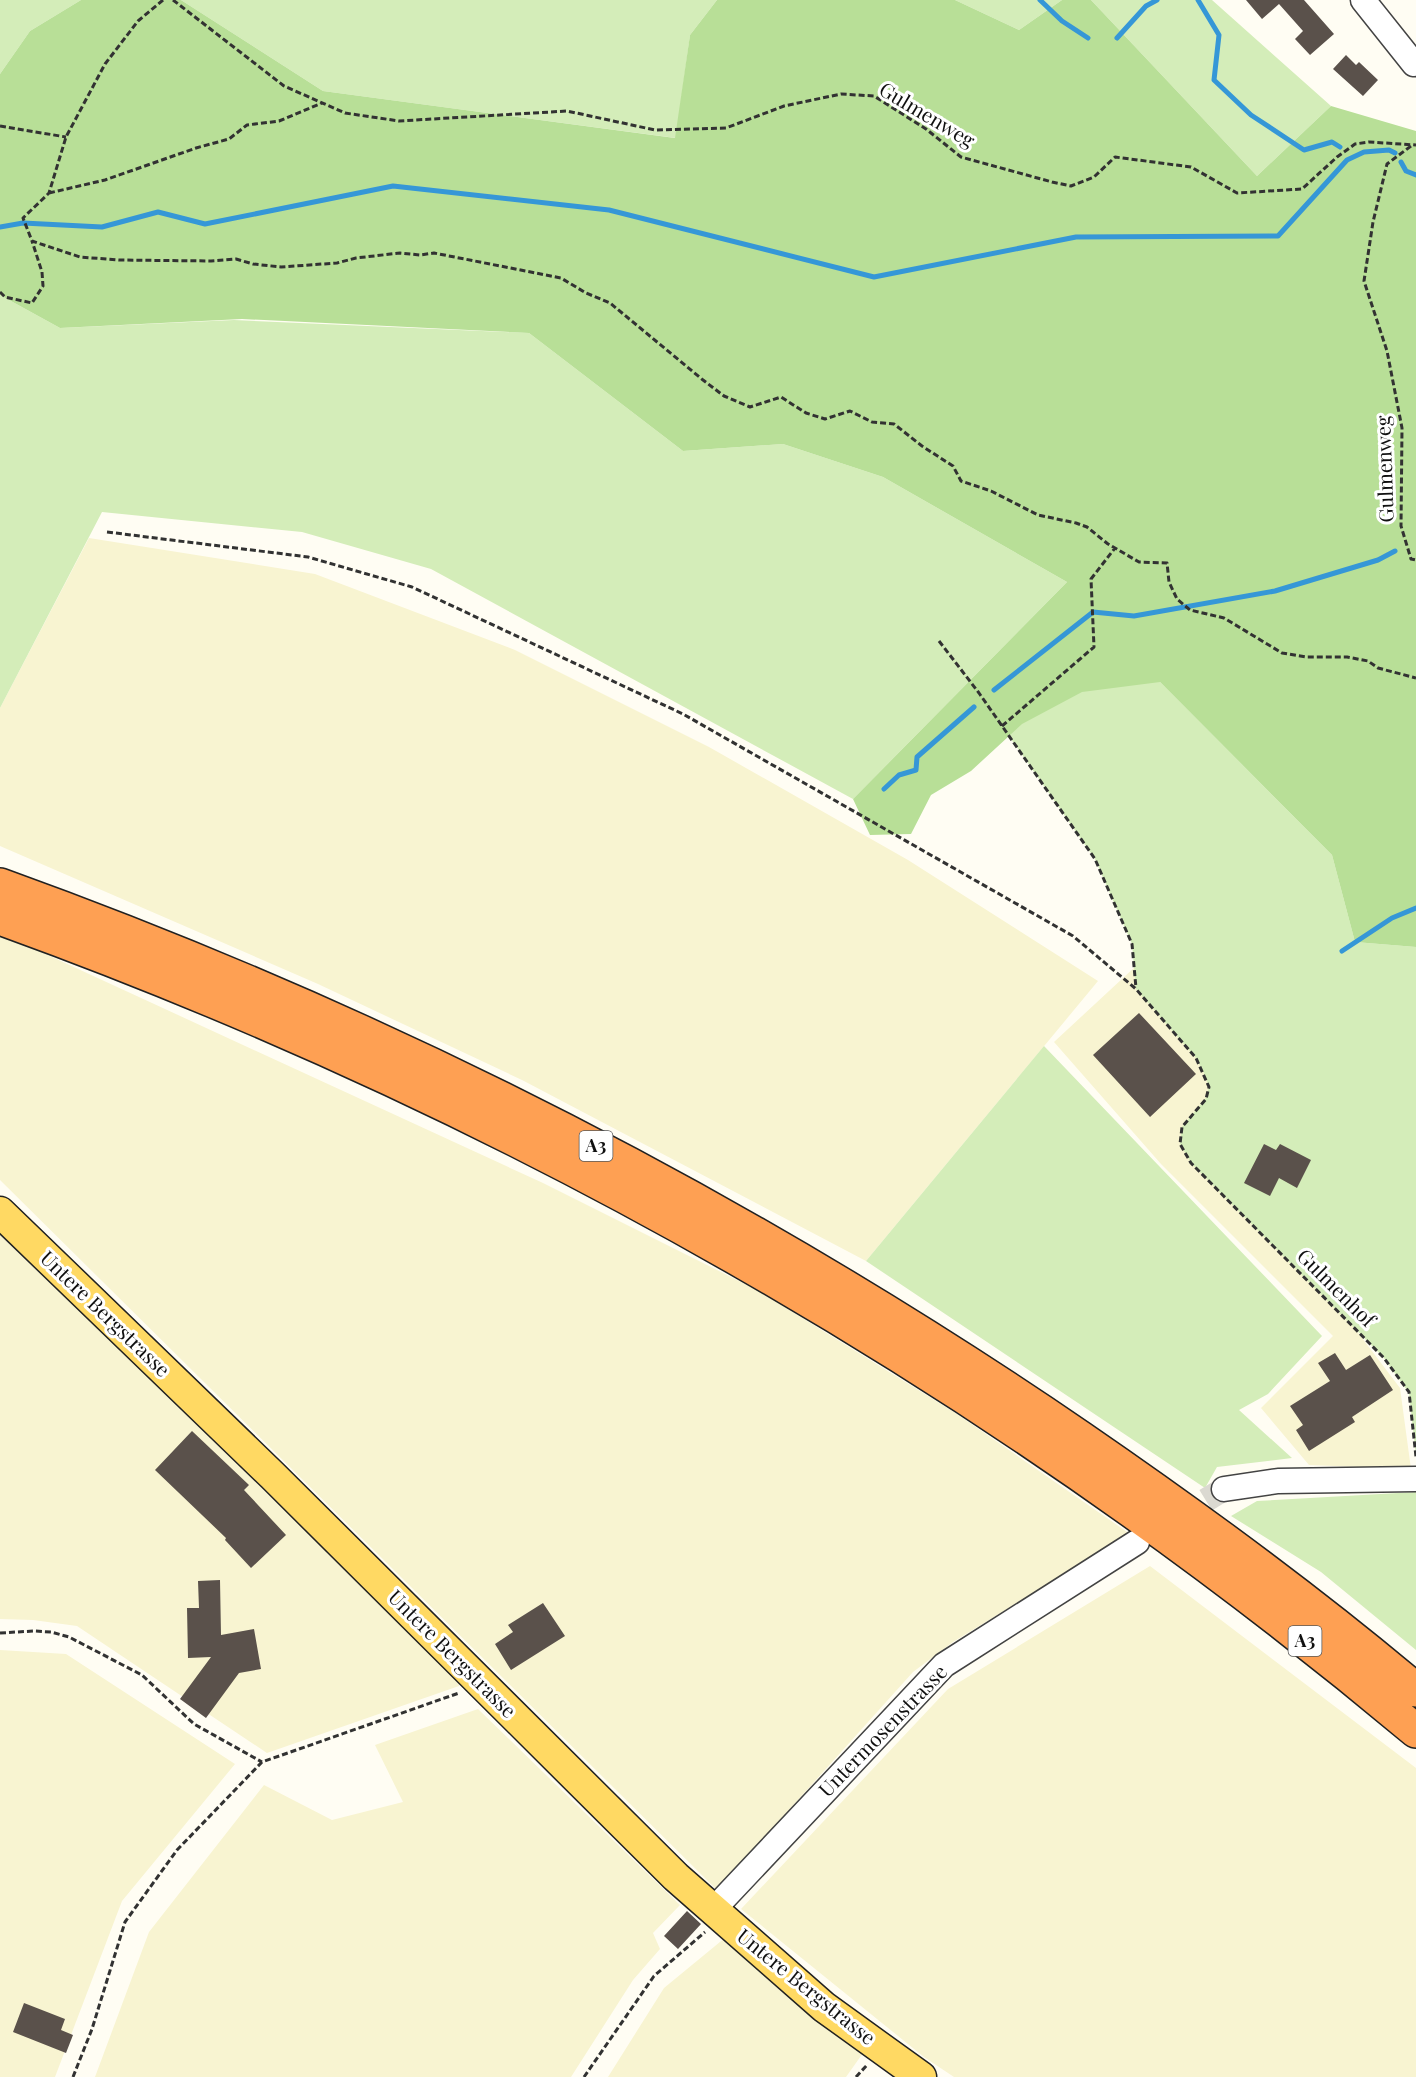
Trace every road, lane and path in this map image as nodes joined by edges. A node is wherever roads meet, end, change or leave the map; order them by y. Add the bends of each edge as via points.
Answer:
1 (163, 0) edge
2 (173, 0) edge
3 (1363, 0) edge
4 (1414, 64) dead end
5 (322, 103) junction
6 (0, 126) edge
7 (66, 137) junction
8 (1416, 145) edge
9 (1411, 146) junction
10 (49, 194) junction
11 (32, 241) junction
12 (0, 291) edge
13 (107, 532) dead end
14 (1115, 548) junction
15 (1416, 560) edge
16 (939, 641) dead end
17 (1416, 678) edge
18 (1002, 726) junction
19 (0, 885) edge
20 (0, 918) edge
21 (1136, 989) junction
22 (0, 1212) edge
23 (1416, 1456) edge
24 (1416, 1479) edge
25 (1224, 1489) tunnel mouth
26 (1137, 1542) dead end
27 (0, 1634) edge
28 (483, 1685) junction
29 (1416, 1690) edge
30 (1416, 1731) edge
31 (262, 1762) junction
32 (716, 1913) junction
33 (73, 2077) edge
34 (584, 2077) edge
35 (921, 2077) edge

1 - 7 path via 138,21 105,64
2 - 5 path, Gulmenweg via 284,86
3 - 4 street
5 - 9 path, Gulmenweg via 345,113 399,121 567,111 655,130 726,128 784,106 841,94 874,96 961,157 1052,182 1071,186 1094,177 1115,157 1191,167 1237,193 1302,189 1355,144
5 - 10 path via 279,121 247,125 229,139
6 - 7 path
7 - 10 path
8 - 9 path
9 - 15 path, Gulmenweg via 1387,164 1364,281 1387,351 1402,428 1401,526 1411,560
10 - 11 path via 23,218
11 - 12 path via 43,286 32,303 5,297
11 - 14 path via 80,257 236,259 281,267 400,253 434,253 561,278 610,303 724,396 750,407 781,397 806,413 825,419 850,411 872,422 894,424 953,466 961,481 1038,515 1087,527
13 - 21 path via 309,556 412,587 683,714 1073,936
14 - 17 path via 1139,562 1167,563 1169,582 1190,610 1224,618 1282,653 1347,657
14 - 18 path via 1091,579 1094,647
16 - 18 path
18 - 21 path via 1095,859 1132,944
19 - 29 highway, A3 via 144,939 349,1025 547,1120 714,1209 917,1330 1114,1460 1279,1580
20 - 30 highway, A3 via 198,994 354,1062 521,1142 757,1270 964,1396 1078,1473 1245,1594
21 - 23 path, Gulmenhof via 1196,1058 1209,1087 1206,1099 1182,1127 1180,1144 1191,1163 1384,1358 1408,1392
22 - 28 main road, Untere Bergstrasse
24 - 25 street via 1278,1481
26 - 32 street, Untermosenstrasse via 944,1665
27 - 31 path via 34,1631 69,1637 142,1675 194,1724
28 - 31 path
28 - 32 main road, Untere Bergstrasse
31 - 33 path via 177,1850 125,1922
32 - 34 path via 703,1934 654,1976
32 - 35 main road, Untere Bergstrasse via 824,2007

